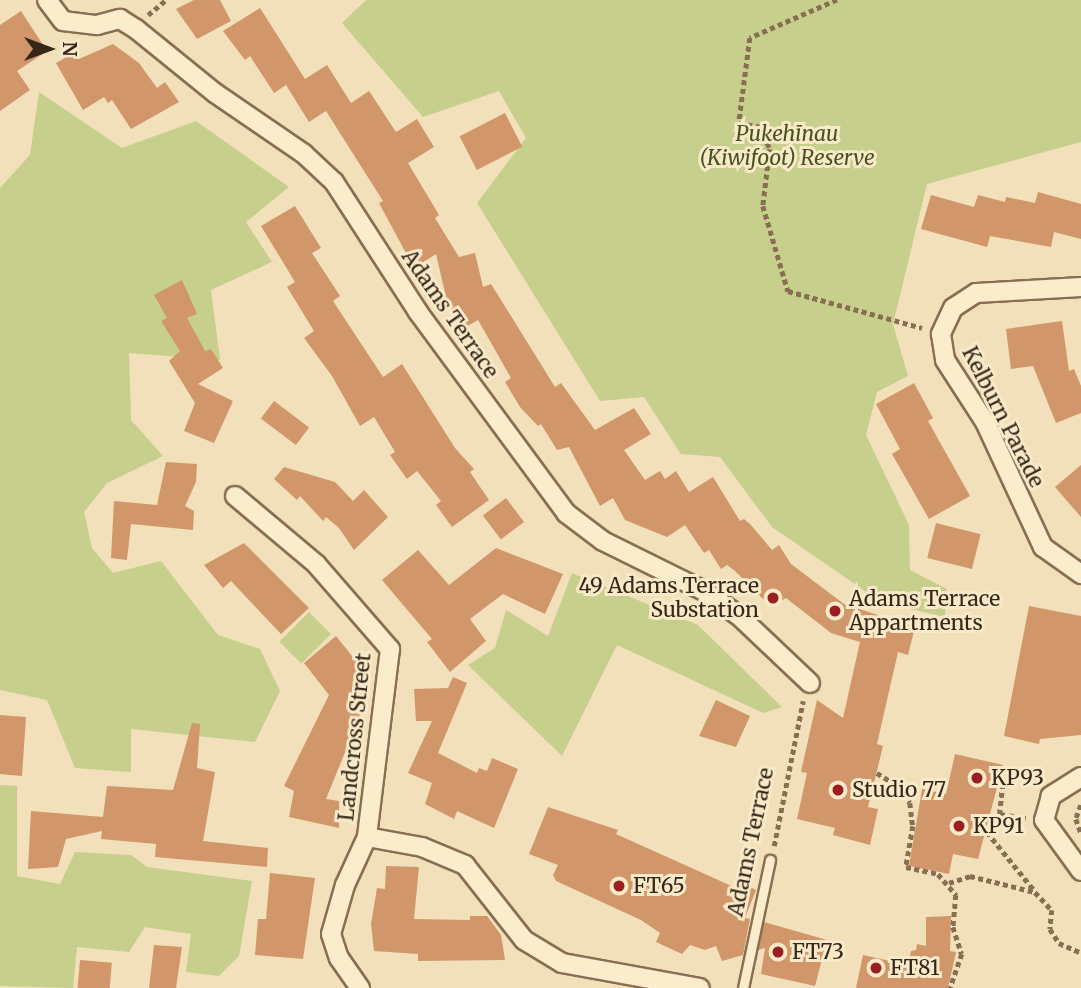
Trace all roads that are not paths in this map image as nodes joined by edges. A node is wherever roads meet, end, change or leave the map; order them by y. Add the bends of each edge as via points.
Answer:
1 (47, 0) edge
2 (1081, 287) edge
3 (235, 496) dead end
4 (1081, 574) edge
5 (810, 683) dead end
6 (1081, 777) edge
7 (367, 837) junction
8 (770, 860) road end
9 (1081, 871) edge
10 (360, 988) edge
11 (700, 988) edge
12 (743, 988) edge

1 - 5 street, Adams Terrace via 63,21 97,25 120,19 304,154 334,182 418,312 566,513 603,541 706,592 738,615
2 - 4 street, Kelburn Parade via 975,293 953,308 941,334 945,360 985,422 1043,547
3 - 7 street, Landcross Street via 316,565 390,649
6 - 9 street via 1051,796 1044,820
7 - 10 street, Landcross Street via 345,885 331,934 339,958
7 - 11 street via 422,848 465,865 524,940 562,963
8 - 12 lane, Adams Terrace

